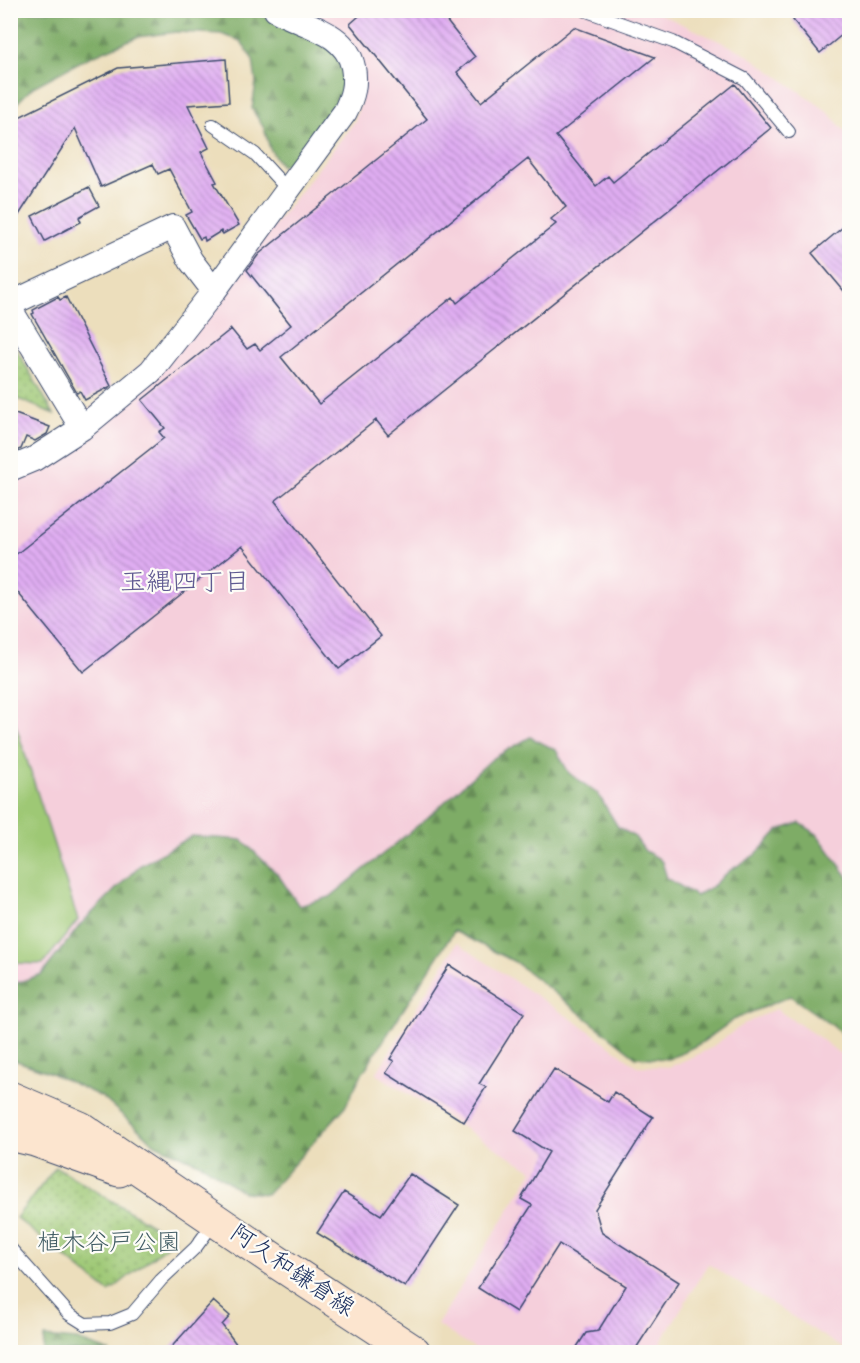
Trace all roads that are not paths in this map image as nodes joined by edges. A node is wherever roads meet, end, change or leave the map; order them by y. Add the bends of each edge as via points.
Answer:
1 (276, 10) edge
2 (584, 10) edge
3 (213, 125) dead end
4 (789, 132) dead end
5 (288, 190) junction
6 (214, 291) junction
7 (10, 304) edge
8 (10, 309) edge
9 (82, 428) junction
10 (10, 469) edge
11 (10, 1098) edge
12 (10, 1134) edge
13 (171, 1190) junction
14 (216, 1220) junction
15 (10, 1248) edge
16 (414, 1353) edge

1 - 5 street via 339,41 351,60 355,80 345,112
2 - 4 lane via 673,42 745,79
3 - 5 lane via 255,154
5 - 6 street
6 - 7 street via 191,261 173,227
6 - 9 street via 151,370
8 - 9 street
9 - 10 street via 34,459
11 - 13 main road, 阿久和鎌倉線 via 80,1128
12 - 13 main road, 阿久和鎌倉線 via 80,1155
13 - 14 main road, 阿久和鎌倉線
14 - 15 lane via 196,1247 132,1314 110,1323 85,1324 69,1314
14 - 16 main road, 阿久和鎌倉線

